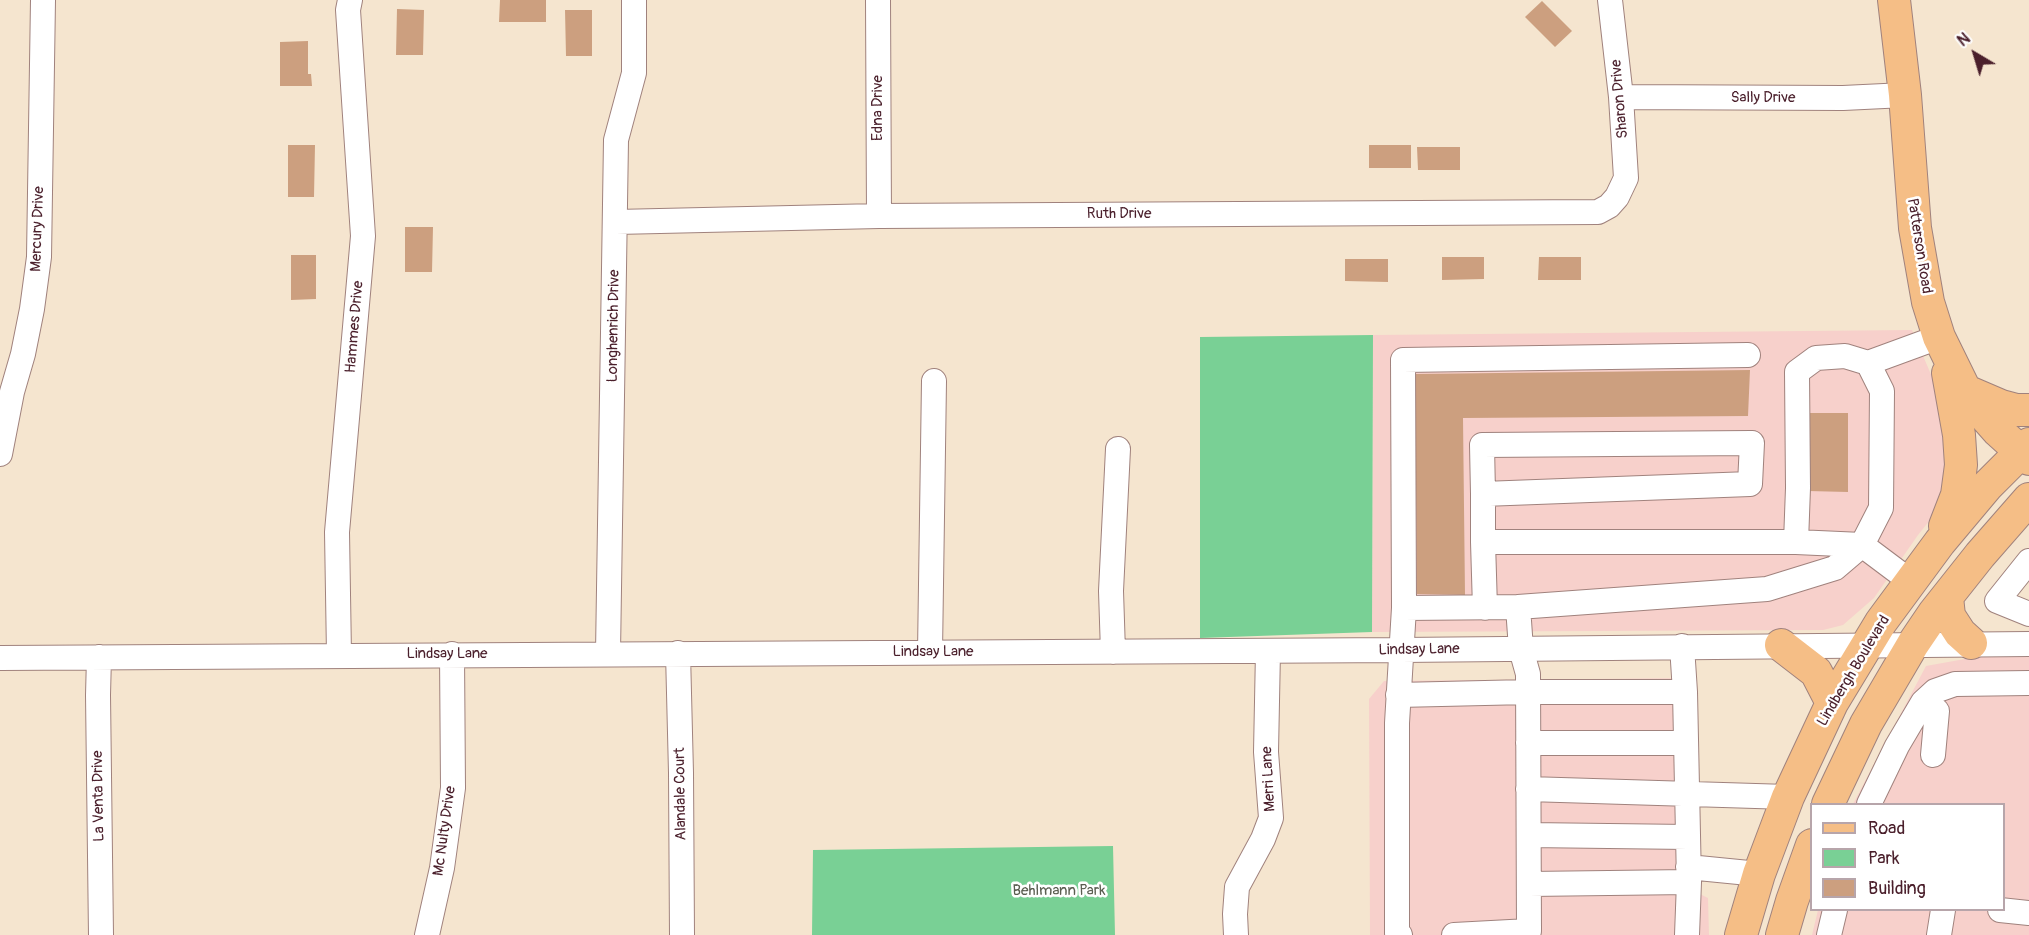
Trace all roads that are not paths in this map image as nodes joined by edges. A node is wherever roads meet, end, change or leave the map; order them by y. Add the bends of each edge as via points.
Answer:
1 (43, 0) edge
2 (350, 0) edge
3 (877, 0) edge
4 (1610, 0) edge
5 (1894, 0) edge
6 (637, 2) edge
7 (1905, 95) junction
8 (1621, 97) junction
9 (1617, 197) joint
10 (879, 216) junction
11 (616, 222) junction
12 (1941, 343) junction
13 (1748, 355) dead end
14 (1868, 363) junction
15 (934, 381) dead end
16 (1965, 390) junction
17 (2029, 410) edge
18 (1118, 449) dead end
19 (2026, 452) edge
20 (0, 453) edge
21 (1483, 494) junction
22 (2029, 499) edge
23 (1483, 542) junction
24 (1796, 542) junction
25 (1940, 542) junction
26 (1862, 544) junction
27 (2029, 561) edge
28 (1910, 581) junction
29 (1947, 597) junction
30 (1404, 608) junction
31 (1485, 608) junction
32 (1518, 608) junction
33 (2029, 614) edge
34 (1913, 644) junction
35 (1971, 644) junction
36 (2029, 644) edge
37 (1781, 645) junction
38 (1867, 645) junction
39 (1682, 646) junction
40 (1521, 649) junction
41 (1401, 650) junction
42 (1268, 651) junction
43 (930, 652) junction
44 (1113, 652) junction
45 (608, 653) junction
46 (678, 653) junction
47 (452, 654) junction
48 (339, 655) junction
49 (99, 657) junction
50 (0, 658) edge
51 (2029, 683) edge
52 (1528, 692) junction
53 (1685, 692) junction
54 (1398, 695) junction
55 (1832, 703) junction
56 (1937, 711) dead end
57 (1528, 743) junction
58 (1686, 743) junction
59 (1933, 755) dead end
60 (1528, 789) junction
61 (1687, 795) junction
62 (1788, 797) junction
63 (1828, 803) edge
64 (1869, 803) edge
65 (1529, 835) junction
66 (1688, 837) junction
67 (1808, 863) edge
68 (1689, 874) junction
69 (1759, 874) junction
70 (1529, 884) junction
71 (2005, 910) edge
72 (1835, 911) edge
73 (1943, 911) edge
74 (2029, 913) edge
75 (101, 935) edge
76 (427, 935) edge
77 (682, 935) edge
78 (1236, 935) edge
79 (1400, 935) edge
80 (1454, 935) edge
81 (1687, 935) edge
82 (1741, 935) edge
83 (1782, 935) edge
84 (1829, 935) edge
85 (1939, 935) edge

1 - 20 street, Mercury Drive via 39,257 32,309
2 - 48 street, Hammes Drive via 363,236 337,532
3 - 10 street, Edna Drive
4 - 8 street, Sharon Drive
5 - 7 main road, Patterson Road
6 - 11 street, Longhenrich Drive via 634,73 616,140
7 - 8 street, Sally Drive
7 - 12 main road, Patterson Road via 1917,246
8 - 9 street, Sharon Drive via 1626,178
9 - 10 street, Ruth Drive via 1598,212
10 - 11 street, Ruth Drive
11 - 45 street, Longhenrich Drive
12 - 14 street
12 - 16 main road, Patterson Road
12 - 25 main road via 1961,453 1961,473
13 - 30 street via 1402,360
14 - 24 street via 1845,356 1816,358 1797,372
14 - 26 street via 1882,391 1881,508
15 - 43 street
16 - 17 main road via 2001,406
16 - 19 main road, Patterson Road via 1998,431
18 - 44 street
19 - 25 main road, Lindbergh Boulevard via 1987,486
21 - 21 street via 1482,445 1752,444 1750,484
21 - 23 street
22 - 29 main road
23 - 24 street
23 - 31 street
24 - 26 street
25 - 28 main road, Lindbergh Boulevard
26 - 28 street
26 - 32 street via 1835,568 1767,589
27 - 33 street via 1997,601
28 - 38 main road, Lindbergh Boulevard
29 - 34 main road
29 - 35 main road via 1949,616
30 - 31 street
30 - 41 street
31 - 32 street
32 - 40 street
34 - 35 street, Lindsay Lane
34 - 38 street, Lindsay Lane
34 - 63 main road via 1866,724
35 - 36 street, Lindsay Lane
37 - 38 street, Lindsay Lane
37 - 39 street, Lindsay Lane
37 - 55 main road via 1816,672
38 - 55 main road, Lindbergh Boulevard
39 - 40 street, Lindsay Lane
39 - 53 street
40 - 41 street, Lindsay Lane
40 - 52 street
41 - 42 street, Lindsay Lane
41 - 54 street
42 - 44 street, Lindsay Lane
42 - 78 street, Merri Lane via 1266,752 1271,818 1237,886
43 - 44 street, Lindsay Lane
43 - 46 street, Lindsay Lane
45 - 46 street, Lindsay Lane
45 - 47 street, Lindsay Lane
46 - 77 street, Alandale Court
47 - 48 street, Lindsay Lane
47 - 76 street, Mc Nulty Drive via 453,788 442,868
48 - 49 street, Lindsay Lane
49 - 50 street, Lindsay Lane
49 - 75 street, La Venta Drive
51 - 64 street via 1955,684 1935,691 1923,702 1897,746
52 - 53 street
52 - 54 street
52 - 57 street
53 - 58 street
54 - 79 street
55 - 62 main road, Lindbergh Boulevard
56 - 59 street
57 - 58 street
57 - 60 street
58 - 61 street
60 - 61 street
60 - 65 street
61 - 62 street
61 - 66 street
62 - 69 main road, Lindbergh Boulevard
65 - 66 street
65 - 70 street
66 - 68 street
67 - 83 main road
68 - 69 street
68 - 70 street
68 - 81 street
69 - 82 main road, Lindbergh Boulevard
70 - 80 street via 1529,931
71 - 74 street
72 - 84 street
73 - 85 street

